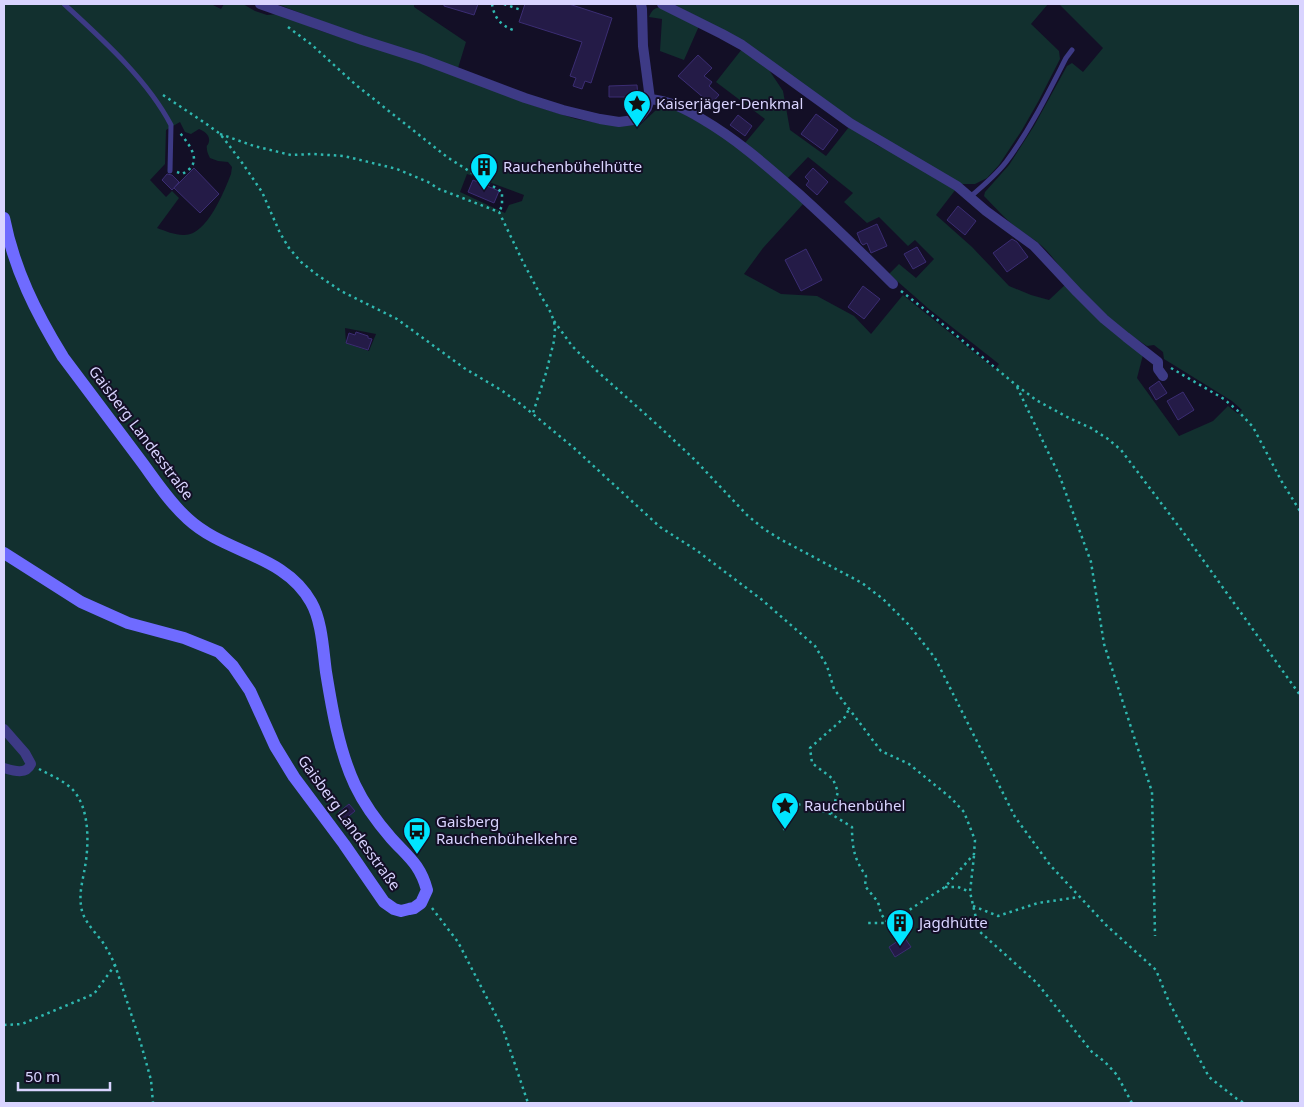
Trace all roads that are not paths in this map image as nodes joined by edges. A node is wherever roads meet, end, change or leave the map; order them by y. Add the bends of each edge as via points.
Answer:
1 (64, 4) edge
2 (260, 4) edge
3 (640, 4) edge
4 (662, 4) edge
5 (1072, 50) dead end
6 (650, 99) junction
7 (170, 169) road end
8 (970, 197) junction
9 (4, 218) edge
10 (892, 284) road end
11 (1163, 376) dead end
12 (4, 553) edge
13 (4, 729) edge
14 (4, 768) edge

1 - 7 lane via 122,59 172,125
2 - 6 street via 582,116 624,122 634,120 645,112
3 - 6 street
4 - 8 street via 742,45 850,123 957,186
5 - 8 lane via 1005,163
6 - 10 street via 677,105 741,144 842,234
8 - 11 street via 1034,246 1104,319 1158,362
9 - 12 main road, Gaisberg Landesstraße via 21,278 48,332 168,498 208,534 286,573 312,604 349,770 379,822 420,870 427,890 421,903 401,911 384,902 294,777 275,746 250,691 219,652 184,638 120,620 81,602
13 - 14 street via 30,759 31,765 23,771

